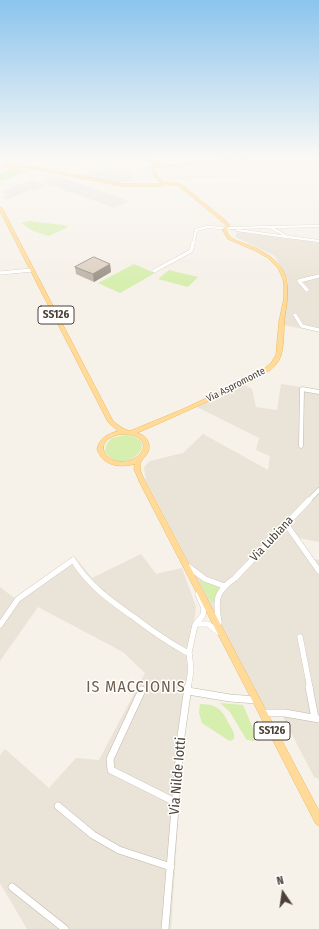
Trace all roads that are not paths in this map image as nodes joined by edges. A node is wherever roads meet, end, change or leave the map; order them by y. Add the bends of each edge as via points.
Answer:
1 (197, 199) edge
2 (0, 208) edge
3 (319, 226) edge
4 (226, 227) junction
5 (270, 227) junction
6 (236, 229) junction
7 (288, 237) junction
8 (319, 241) edge
9 (32, 270) junction
10 (154, 271) dead end
11 (0, 273) edge
12 (319, 276) edge
13 (307, 290) dead end
14 (295, 315) dead end
15 (319, 330) edge
16 (319, 392) edge
17 (111, 422) junction
18 (152, 424) junction
19 (124, 432) junction
20 (132, 433) junction
21 (112, 435) junction
22 (146, 441) junction
23 (301, 446) dead end
24 (138, 460) junction
25 (125, 464) junction
26 (142, 479) junction
27 (319, 490) edge
28 (286, 524) junction
29 (185, 564) junction
30 (319, 571) edge
31 (196, 585) junction
32 (224, 586) junction
33 (0, 625) edge
34 (195, 625) junction
35 (300, 637) dead end
36 (225, 641) junction
37 (189, 652) junction
38 (142, 690) dead end
39 (188, 691) junction
40 (252, 700) junction
41 (263, 713) junction
42 (317, 719) edge
43 (175, 802) junction
44 (58, 806) dead end
45 (319, 821) edge
46 (171, 866) junction
47 (12, 888) dead end
48 (65, 929) edge
49 (165, 929) edge

1 - 4 main road, Via Aspromonte via 225,222
2 - 9 main road, SS126
3 - 5 street
4 - 6 street
4 - 10 street via 196,230 191,251
4 - 18 main road, Via Aspromonte via 229,238 273,261 282,270 286,287 280,353 269,369 260,375
5 - 6 street
5 - 7 street
6 - 7 street
7 - 8 street
9 - 11 street
9 - 17 main road, SS126
12 - 13 street via 299,281
14 - 15 street via 302,326
16 - 23 street via 302,389
17 - 19 main road, SS126
17 - 21 main road, SS126
18 - 20 main road, Via Aspromonte
18 - 22 main road via 143,432
19 - 20 main road
19 - 21 main road
20 - 22 main road
21 - 25 main road, SS126 via 101,444 102,454 111,462
22 - 24 main road via 147,451
24 - 25 main road
24 - 26 main road, SS126 via 137,470
25 - 26 main road, SS126 via 136,471
26 - 29 main road, SS126
27 - 28 street, Via Lubiana
28 - 30 street
28 - 32 street, Via Lubiana via 235,578
29 - 31 main road, SS126
29 - 32 street via 206,581
31 - 34 street, Via Nilde Iotti via 204,608 203,615
31 - 36 main road, SS126
32 - 36 street, Via Lubiana via 216,604 216,611
33 - 37 street via 18,599 73,560 100,593 166,642
34 - 36 street via 204,622 212,625
34 - 37 street, Via Nilde Iotti
35 - 42 street
36 - 40 main road, SS126
37 - 39 street, Via Nilde Iotti via 191,670
38 - 43 street via 110,760 111,770
39 - 40 street
39 - 43 street, Via Nilde Iotti
40 - 41 main road, SS126
41 - 42 street via 286,713
41 - 45 main road, SS126
43 - 46 street, Via Nilde Iotti
44 - 46 street via 93,835 119,850
46 - 49 street, Via Nilde Iotti
47 - 48 street

